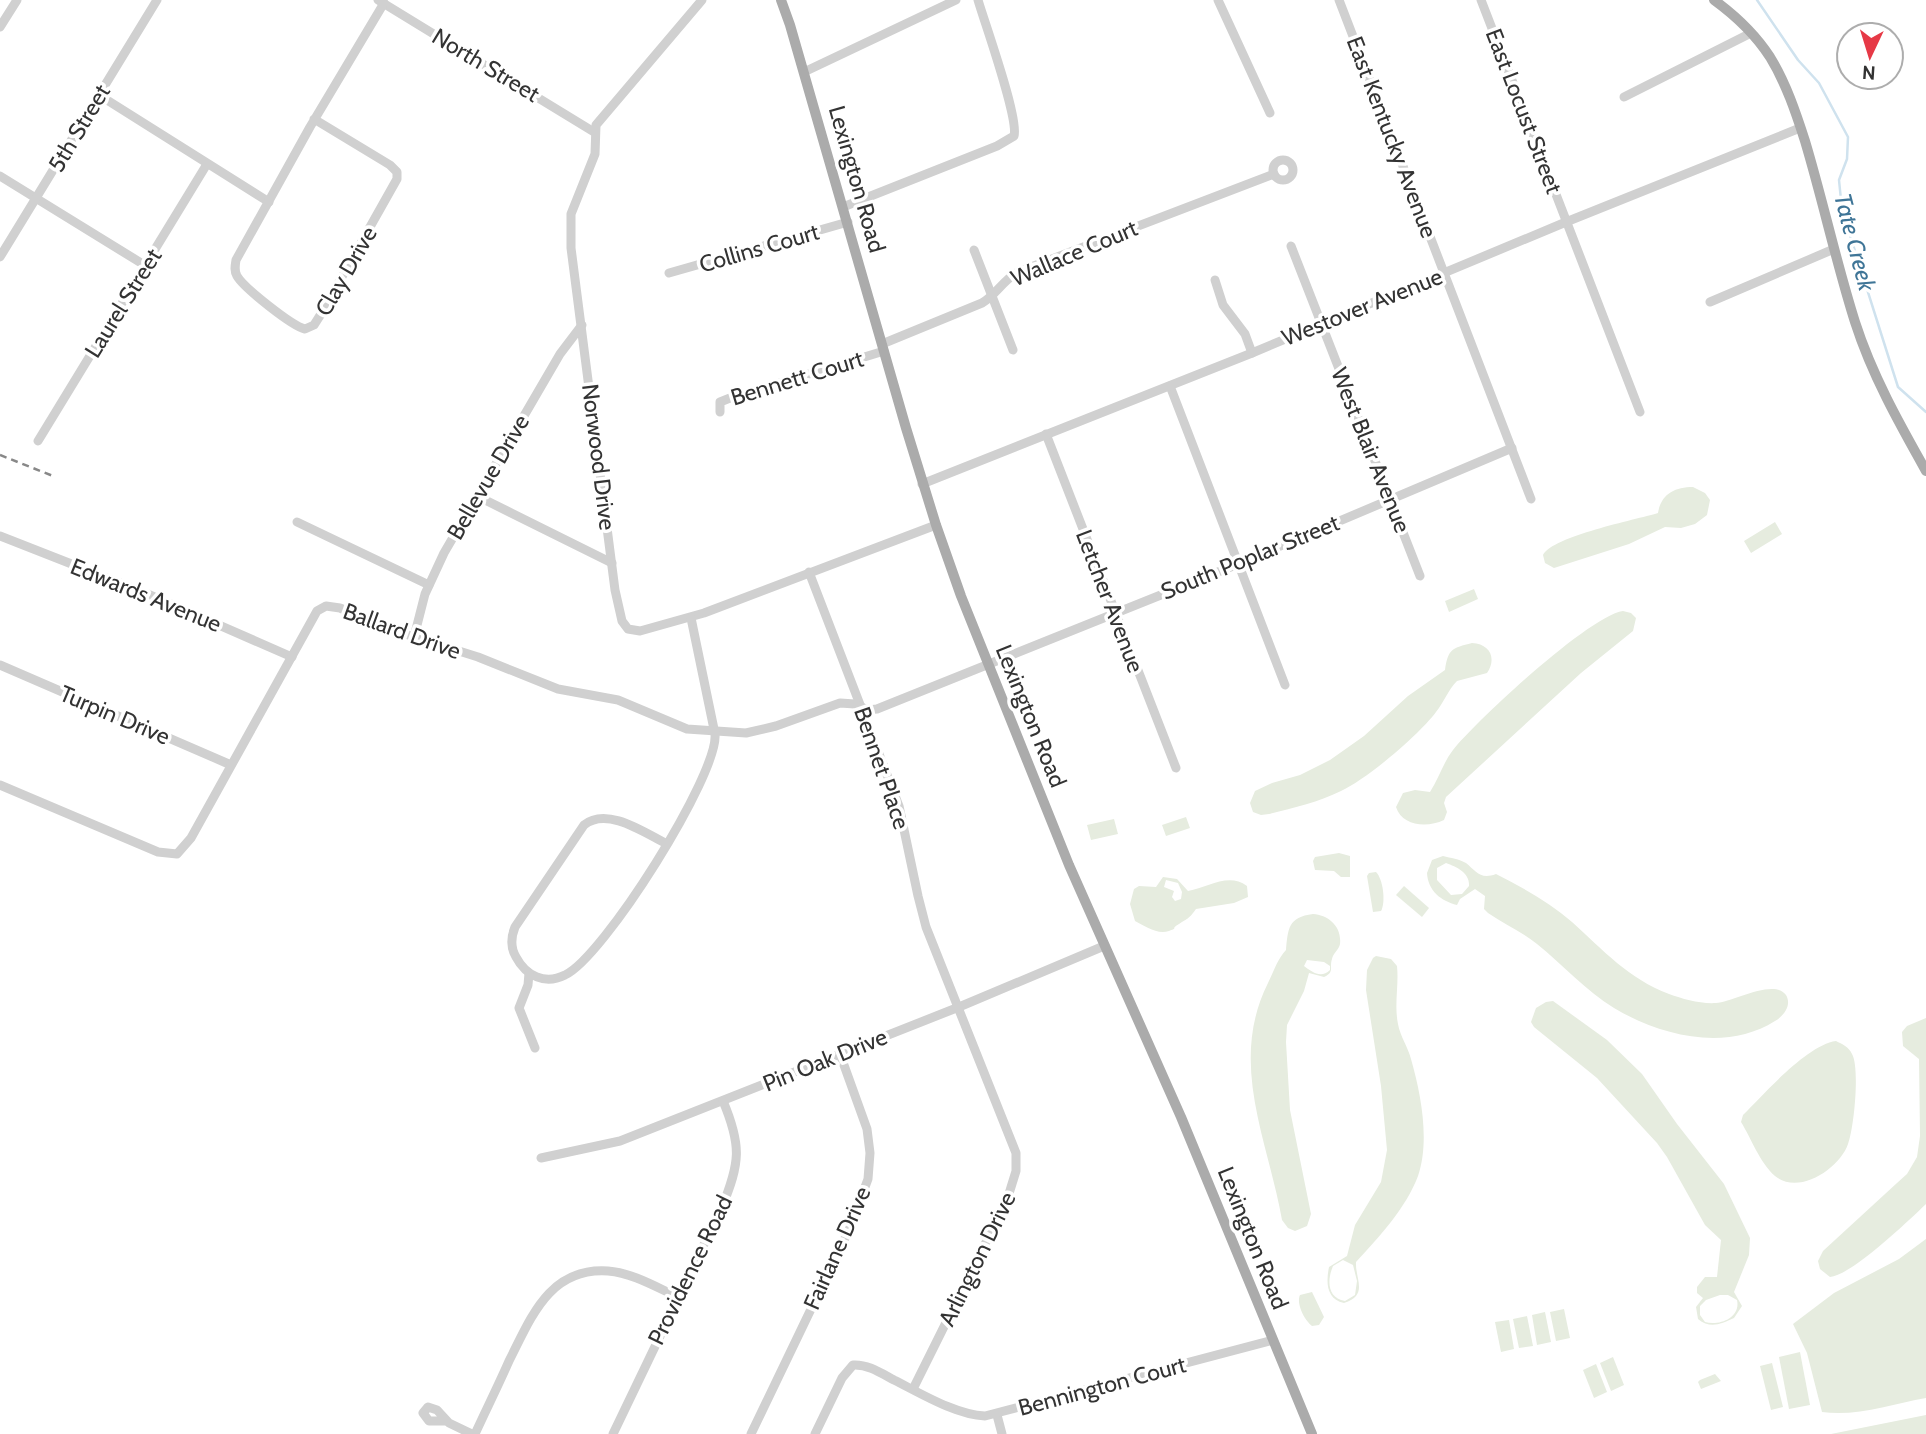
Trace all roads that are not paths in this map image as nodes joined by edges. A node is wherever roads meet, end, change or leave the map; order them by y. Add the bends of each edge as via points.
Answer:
1 (17, 0) edge
2 (157, 0) edge
3 (702, 0) edge
4 (781, 0) edge
5 (956, 0) edge
6 (978, 0) edge
7 (1218, 0) edge
8 (1339, 0) edge
9 (1480, 0) edge
10 (1714, 0) edge
11 (381, 2) edge
12 (0, 27) edge
13 (1751, 33) junction
14 (804, 72) junction
15 (99, 95) junction
16 (1624, 97) dead end
17 (1270, 113) dead end
18 (314, 119) junction
19 (1800, 128) junction
20 (594, 132) junction
21 (207, 164) junction
22 (1274, 174) dead end
23 (0, 176) edge
24 (36, 199) junction
25 (269, 202) junction
26 (843, 207) junction
27 (848, 222) junction
28 (1566, 222) junction
29 (1291, 246) dead end
30 (1834, 249) junction
31 (974, 250) dead end
32 (0, 257) edge
33 (146, 266) junction
34 (669, 273) dead end
35 (1444, 274) junction
36 (1215, 280) dead end
37 (991, 297) junction
38 (1710, 302) dead end
39 (1322, 324) junction
40 (582, 325) junction
41 (883, 348) junction
42 (1013, 350) dead end
43 (1252, 353) junction
44 (1170, 386) junction
45 (720, 412) dead end
46 (1640, 412) dead end
47 (1046, 434) junction
48 (38, 441) dead end
49 (1512, 448) junction
50 (1926, 471) edge
51 (922, 484) junction
52 (477, 496) junction
53 (1531, 499) dead end
54 (1391, 500) junction
55 (297, 522) dead end
56 (936, 525) junction
57 (0, 536) edge
58 (612, 562) junction
59 (1238, 564) junction
60 (809, 572) junction
61 (1420, 576) dead end
62 (429, 585) junction
63 (1115, 612) junction
64 (691, 618) junction
65 (414, 637) junction
66 (292, 657) junction
67 (0, 665) edge
68 (988, 665) junction
69 (1285, 685) dead end
70 (862, 707) junction
71 (714, 730) junction
72 (231, 765) junction
73 (1176, 768) dead end
74 (0, 785) edge
75 (667, 844) junction
76 (1104, 946) junction
77 (529, 973) junction
78 (959, 1007) junction
79 (535, 1048) dead end
80 (840, 1054) junction
81 (723, 1101) junction
82 (541, 1158) dead end
83 (678, 1297) junction
84 (1273, 1340) junction
85 (913, 1389) junction
86 (997, 1415) junction
87 (447, 1421) dead end
88 (1309, 1431) edge
89 (473, 1434) edge
90 (613, 1434) edge
91 (751, 1434) edge
92 (815, 1434) edge
93 (1002, 1434) edge

1 - 12 street
2 - 15 street, 5th Street
3 - 20 street, Norwood Drive via 605,113
4 - 14 main road, Lexington Road
5 - 14 street
6 - 26 street via 1014,136
7 - 17 street
8 - 35 street, East Kentucky Avenue
9 - 28 street, East Locust Street
10 - 13 main road
11 - 18 street, Clay Drive
11 - 20 street, North Street
13 - 16 street
13 - 19 main road via 1780,76
14 - 26 main road, Lexington Road
15 - 21 street
15 - 24 street, 5th Street
18 - 25 street, Clay Drive
18 - 25 street, Clay Drive via 390,165 397,179 309,328 291,323 236,273 236,260
19 - 28 street, Westover Avenue
19 - 30 main road
20 - 40 street, Norwood Drive via 595,154 570,225
21 - 25 street
21 - 33 street, Laurel Street
22 - 37 street, Wallace Court via 1018,272
23 - 24 street
24 - 32 street, 5th Street
24 - 33 street
26 - 27 main road, Lexington Road
27 - 34 street, Collins Court
27 - 41 main road, Lexington Road
28 - 35 street, Westover Avenue
28 - 46 street, East Locust Street
29 - 39 street, West Blair Avenue
30 - 38 street
30 - 50 main road via 1867,357
31 - 37 street
33 - 48 street, Laurel Street
35 - 39 street, Westover Avenue
35 - 49 street, East Kentucky Avenue
36 - 43 street via 1223,305 1245,334
37 - 41 street, Wallace Court
37 - 42 street
39 - 43 street, Westover Avenue
39 - 54 street, West Blair Avenue
40 - 52 street, Bellevue Drive via 560,354
40 - 58 street, Norwood Drive
41 - 45 street, Bennett Court via 730,398 720,402
41 - 51 main road, Lexington Road
43 - 44 street, Westover Avenue
44 - 47 street, Westover Avenue
44 - 59 street
47 - 51 street, Westover Avenue
47 - 63 street, Letcher Avenue
49 - 53 street, East Kentucky Avenue
49 - 54 street, South Poplar Street
51 - 56 main road, Lexington Road
52 - 58 street
52 - 62 street, Bellevue Drive
54 - 59 street, South Poplar Street
54 - 61 street, West Blair Avenue
55 - 62 street
56 - 60 street, Norwood Drive
56 - 68 main road, Lexington Road
57 - 66 street, Edwards Avenue
58 - 64 street, Norwood Drive via 620,616 628,629 640,631
59 - 63 street, South Poplar Street
59 - 69 street
60 - 64 street, Norwood Drive
60 - 70 street, Bennet Place
62 - 65 street, Bellevue Drive
63 - 68 street, South Poplar Street
63 - 73 street, Letcher Avenue
64 - 71 street
65 - 66 street, Ballard Drive via 326,606 317,611
65 - 71 street, Ballard Drive via 558,689 618,700 681,727
66 - 72 street, Ballard Drive
67 - 72 street, Turpin Drive
68 - 70 street, South Poplar Street via 877,709
68 - 76 main road, Lexington Road
70 - 71 street, Ballard Drive via 840,703 755,732
70 - 78 street, Bennet Place via 899,806 926,927
71 - 75 street via 709,765
72 - 74 street, Ballard Drive via 191,838 177,854 158,852
75 - 77 street via 634,897 573,971 548,979
75 - 77 street via 609,818 596,818 584,825 513,932 514,954
76 - 78 street, Pin Oak Drive
76 - 84 main road, Lexington Road
77 - 79 street via 519,1008
78 - 80 street, Pin Oak Drive
78 - 85 street, Arlington Drive via 1013,1143 1016,1171 1007,1200
80 - 81 street, Pin Oak Drive
80 - 91 street, Fairlane Drive via 867,1129 868,1179 849,1230
81 - 82 street, Pin Oak Drive via 620,1141
81 - 83 street, Providence Road via 736,1138 733,1177
83 - 89 street via 610,1272 590,1272 561,1283 539,1303
83 - 90 street, Providence Road
84 - 86 street, Bennington Court
84 - 88 main road, Lexington Road
85 - 86 street, Bennington Court via 968,1414
85 - 92 street, Bennington Court via 853,1365
86 - 93 street
87 - 89 street

